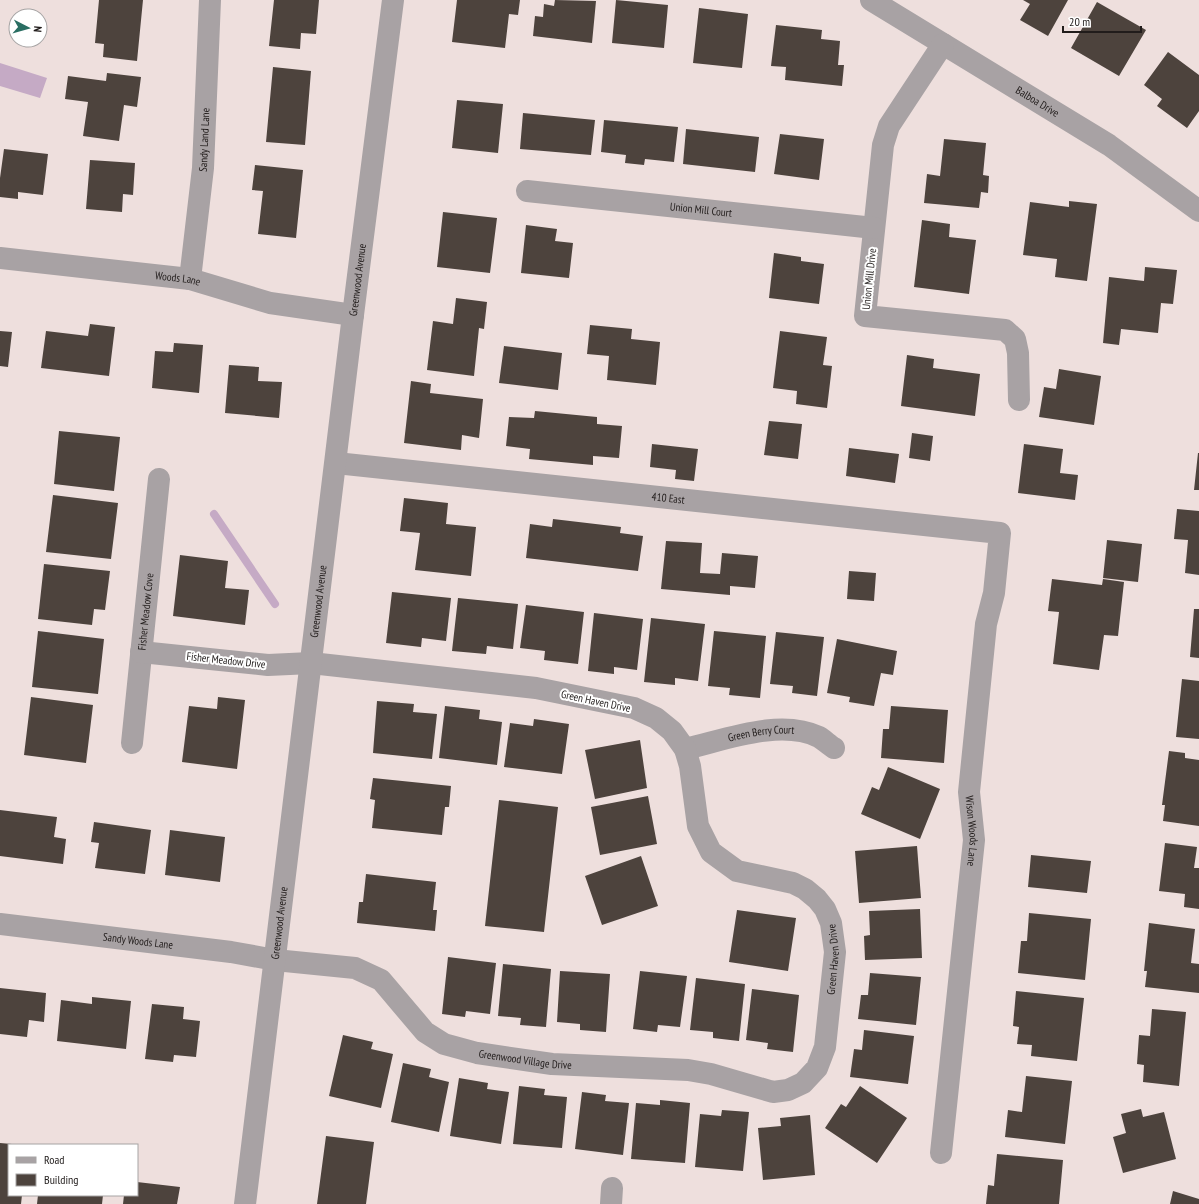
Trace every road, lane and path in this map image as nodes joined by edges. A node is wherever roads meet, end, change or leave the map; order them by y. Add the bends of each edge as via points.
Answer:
1 (210, 0) edge
2 (393, 0) edge
3 (871, 0) edge
4 (943, 44) junction
5 (527, 191) dead end
6 (1199, 211) edge
7 (874, 228) junction
8 (0, 258) edge
9 (190, 279) junction
10 (353, 315) junction
11 (1019, 400) dead end
12 (336, 463) junction
13 (160, 479) dead end
14 (1000, 533) joint
15 (141, 652) junction
16 (311, 663) junction
17 (132, 743) dead end
18 (834, 748) dead end
19 (685, 749) junction
20 (0, 924) edge
21 (275, 960) junction
22 (803, 1083) joint
23 (941, 1153) dead end
24 (245, 1204) edge

1 - 9 street, Sandy Land Lane via 203,168
2 - 10 street, Greenwood Avenue
3 - 4 street, Balboa Drive
4 - 6 street, Balboa Drive via 1109,145
4 - 7 street, Union Mill Drive via 889,126 883,145
5 - 7 street, Union Mill Court
7 - 11 street, Union Mill Drive via 865,316 1005,330 1015,339 1018,353
8 - 9 street, Woods Lane
9 - 10 street, Woods Lane via 270,303
10 - 12 street, Greenwood Avenue
12 - 14 street, 410 East
12 - 16 street, Greenwood Avenue
13 - 15 street, Fisher Meadow Cove
14 - 23 street, Wison Woods Lane via 994,593 986,624 970,784 974,840
15 - 16 street, Fisher Meadow Drive via 268,665
15 - 17 street, Fisher Meadow Cove
16 - 19 street, Green Haven Drive via 536,688 634,708 656,718 672,731
16 - 21 street, Greenwood Avenue
18 - 19 street, Green Berry Court via 820,737 799,730 781,729 765,730
19 - 22 street, Green Haven Drive via 690,766 698,826 711,852 737,871 793,883 805,889 825,909 831,923 835,952 825,1047 817,1068
20 - 21 street, Sandy Woods Lane via 231,952
21 - 22 street, Greenwood Village Drive via 355,968 370,973 381,980 425,1032 444,1044 477,1053 552,1064 688,1070 773,1092 788,1090
21 - 24 street, Greenwood Avenue

